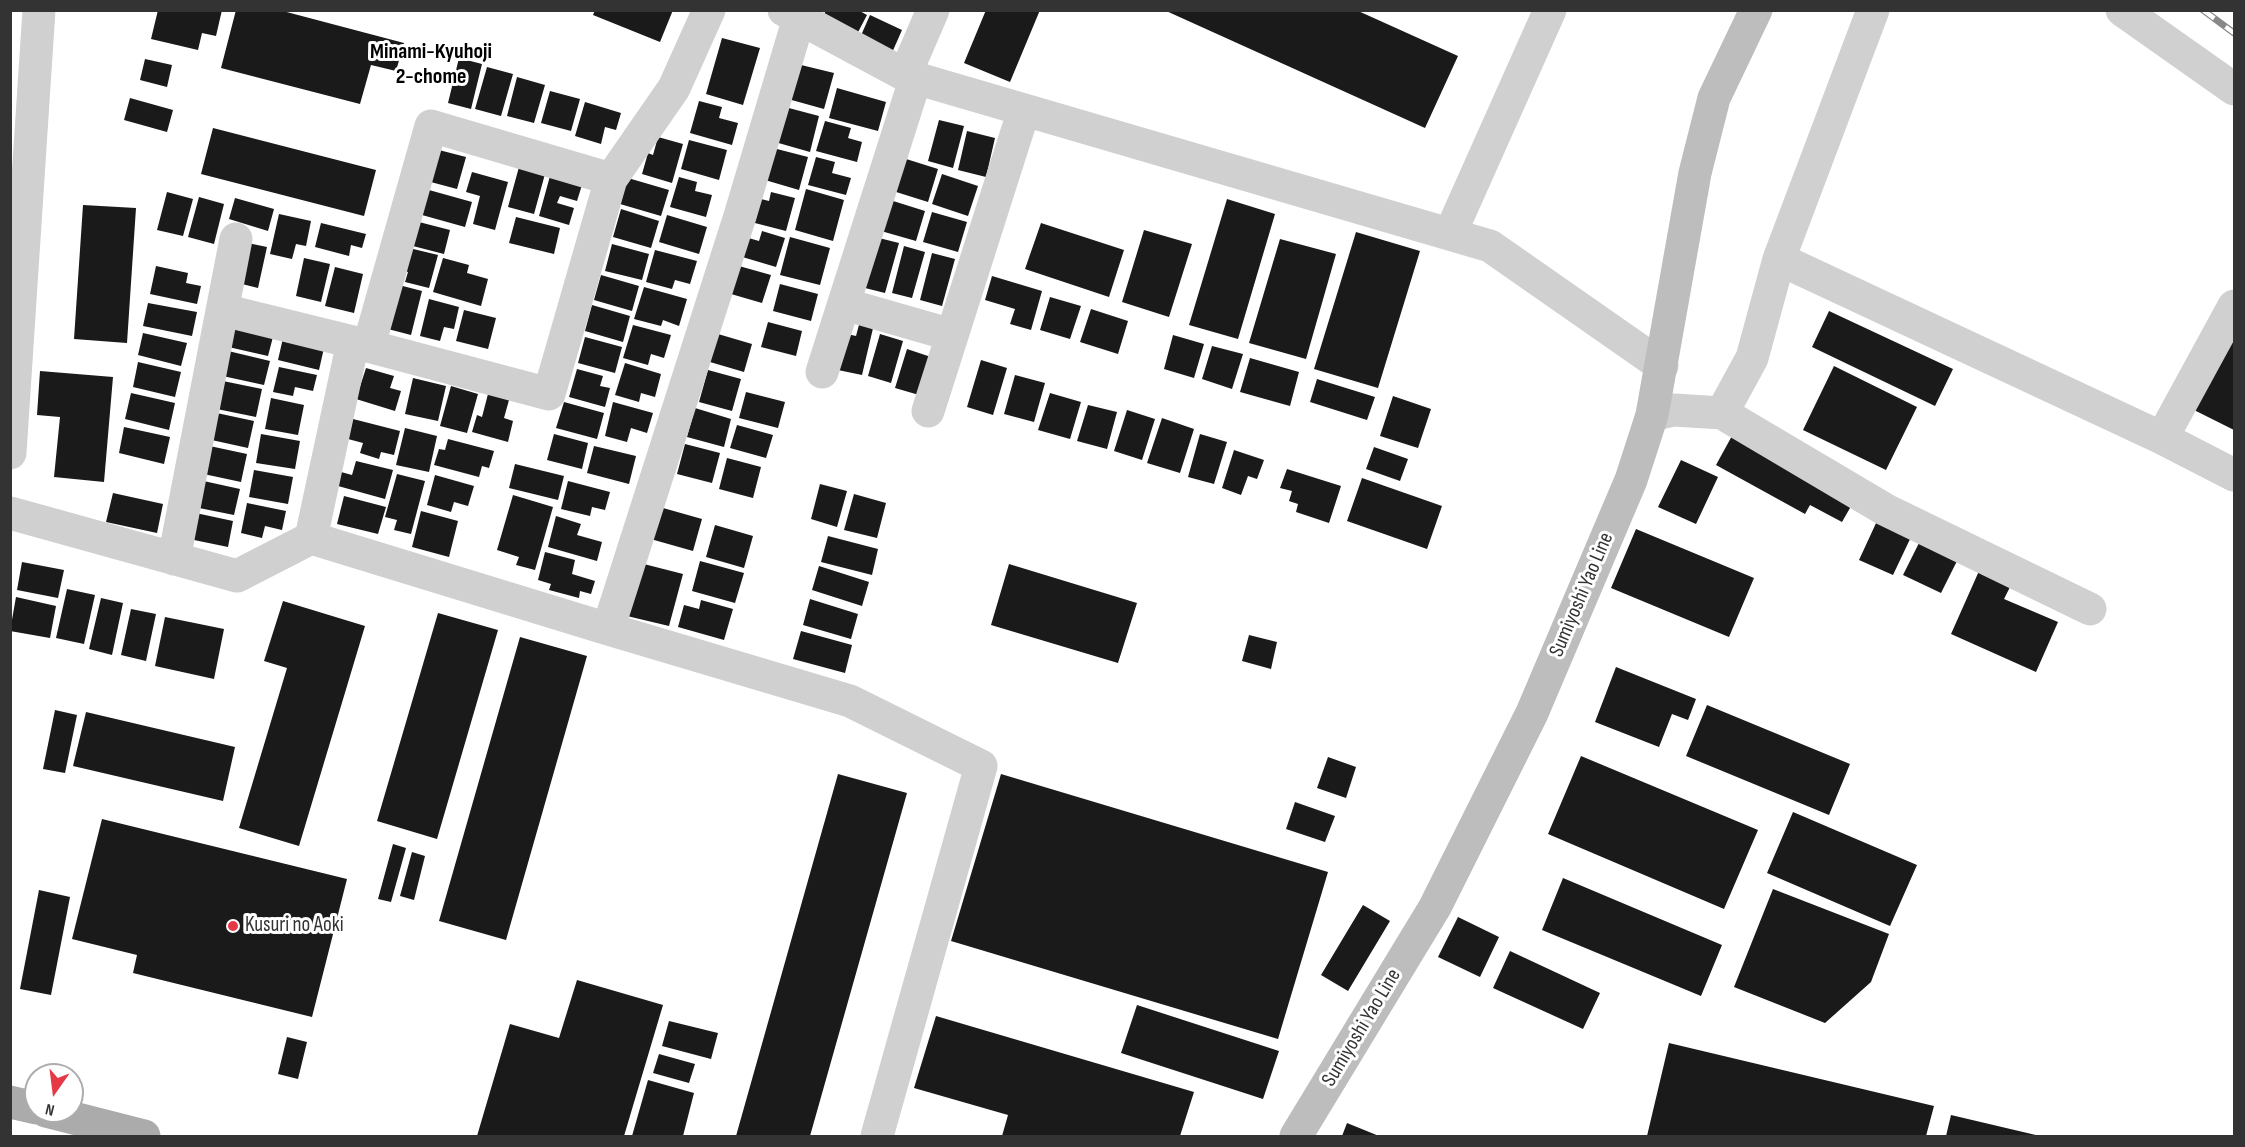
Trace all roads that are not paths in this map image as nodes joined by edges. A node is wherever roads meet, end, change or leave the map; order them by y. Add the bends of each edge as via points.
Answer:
1 (39, 10) edge
2 (709, 10) edge
3 (933, 10) edge
4 (1550, 10) edge
5 (1756, 10) edge
6 (2122, 10) edge
7 (1872, 11) edge
8 (791, 14) edge
9 (910, 76) junction
10 (2235, 89) edge
11 (1024, 110) junction
12 (611, 178) junction
13 (1450, 234) junction
14 (236, 239) dead end
15 (1779, 259) junction
16 (844, 304) junction
17 (2235, 306) edge
18 (223, 310) junction
19 (952, 335) junction
20 (361, 344) junction
21 (1662, 366) junction
22 (822, 372) dead end
23 (928, 411) dead end
24 (1722, 413) junction
25 (1652, 415) junction
26 (2162, 438) junction
27 (10, 453) edge
28 (2235, 475) edge
29 (10, 513) edge
30 (310, 538) junction
31 (174, 559) junction
32 (2090, 609) dead end
33 (608, 629) junction
34 (67, 1123) edge
35 (144, 1137) edge
36 (877, 1137) edge
37 (1296, 1137) edge

1 - 27 street
2 - 12 street via 674,88
3 - 9 street
4 - 13 street
5 - 21 main road, Sumiyoshi Yao Line via 1714,98 1695,173
6 - 10 street
7 - 15 street
8 - 9 street
8 - 33 street via 740,216
9 - 11 street
9 - 16 street
11 - 13 street
11 - 19 street
12 - 20 street via 431,126
12 - 20 street via 549,394
13 - 21 street via 1490,246
14 - 18 street
15 - 24 street via 1752,358
15 - 26 street
16 - 19 street
16 - 22 street
17 - 26 street
18 - 20 street
18 - 31 street
19 - 23 street
20 - 30 street
21 - 25 main road, Sumiyoshi Yao Line
24 - 25 street via 1674,410
24 - 32 street via 1886,510
25 - 37 main road, Sumiyoshi Yao Line via 1631,480 1532,713 1435,907
26 - 28 street
29 - 31 street
30 - 31 street via 237,576
30 - 33 street
33 - 36 street via 850,701 981,766
34 - 35 main road

